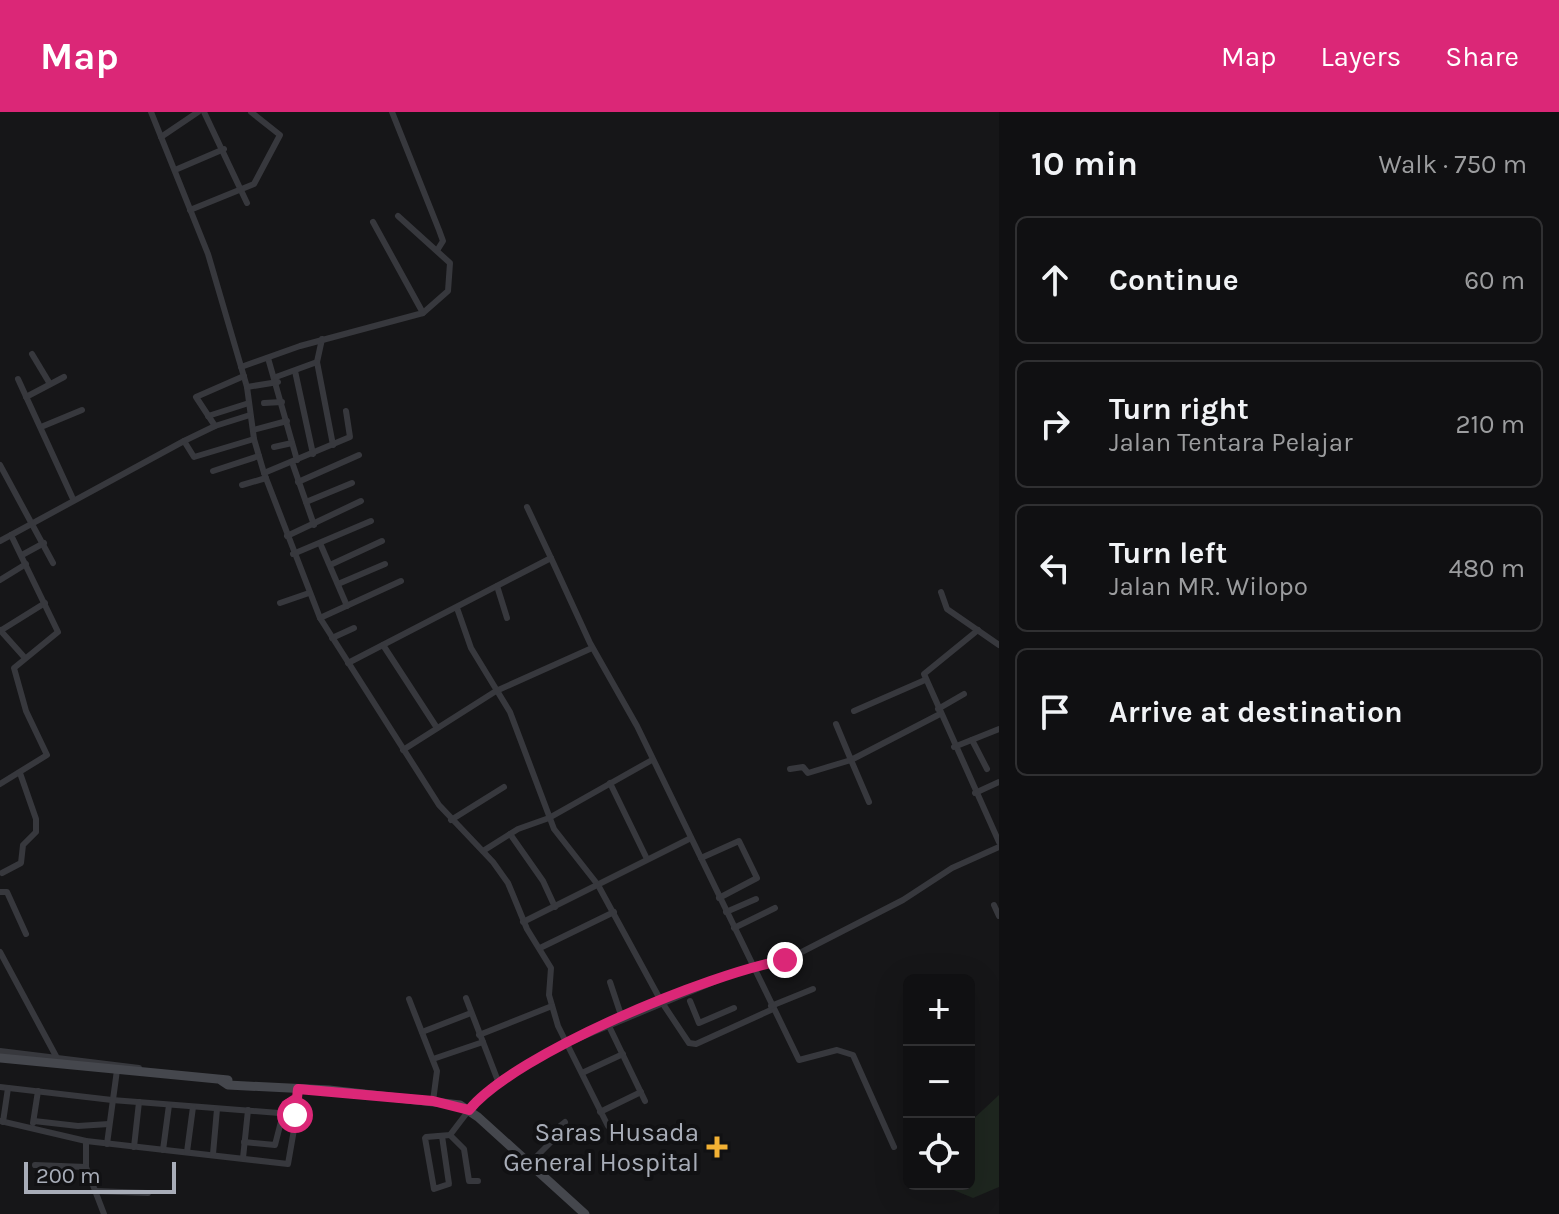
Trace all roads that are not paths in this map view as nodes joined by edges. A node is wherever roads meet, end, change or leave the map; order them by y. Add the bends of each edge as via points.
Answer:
1 (151, 112) edge
2 (201, 112) edge
3 (251, 112) edge
4 (392, 112) edge
5 (161, 137) junction
6 (224, 149) junction
7 (175, 170) junction
8 (242, 188) junction
9 (247, 203) dead end
10 (190, 210) junction
11 (398, 216) dead end
12 (373, 222) dead end
13 (438, 249) junction
14 (423, 313) junction
15 (322, 339) junction
16 (32, 354) dead end
17 (268, 358) junction
18 (317, 362) junction
19 (241, 367) junction
20 (295, 371) junction
21 (244, 376) junction
22 (64, 377) dead end
23 (18, 379) dead end
24 (277, 380) junction
25 (50, 384) junction
26 (247, 387) junction
27 (26, 397) junction
28 (282, 402) junction
29 (249, 403) junction
30 (264, 403) dead end
31 (82, 410) dead end
32 (346, 411) dead end
33 (250, 415) junction
34 (208, 416) junction
35 (287, 421) junction
36 (215, 426) junction
37 (41, 427) junction
38 (253, 430) junction
39 (254, 439) junction
40 (184, 441) junction
41 (292, 443) junction
42 (333, 445) junction
43 (274, 447) dead end
44 (313, 454) junction
45 (359, 455) dead end
46 (259, 456) junction
47 (294, 461) junction
48 (0, 465) edge
49 (213, 471) dead end
50 (265, 475) junction
51 (298, 482) junction
52 (352, 483) dead end
53 (242, 485) dead end
54 (73, 499) junction
55 (361, 501) dead end
56 (306, 502) junction
57 (527, 507) dead end
58 (33, 521) junction
59 (371, 521) dead end
60 (314, 525) junction
61 (11, 535) junction
62 (287, 536) junction
63 (0, 541) edge
64 (382, 541) dead end
65 (44, 543) junction
66 (320, 543) junction
67 (293, 554) junction
68 (22, 555) junction
69 (551, 558) junction
70 (53, 563) dead end
71 (26, 564) junction
72 (385, 564) dead end
73 (330, 565) junction
74 (0, 580) edge
75 (401, 581) dead end
76 (338, 584) junction
77 (497, 586) junction
78 (941, 592) dead end
79 (309, 593) junction
80 (45, 603) junction
81 (280, 603) dead end
82 (347, 606) junction
83 (457, 608) junction
84 (320, 618) junction
85 (507, 618) dead end
86 (354, 628) dead end
87 (0, 630) edge
88 (978, 630) junction
89 (332, 638) junction
90 (383, 645) junction
91 (999, 645) edge
92 (592, 648) junction
93 (25, 658) junction
94 (348, 663) junction
95 (925, 680) junction
96 (496, 691) junction
97 (964, 694) dead end
98 (854, 711) dead end
99 (939, 712) junction
100 (836, 724) dead end
101 (437, 728) junction
102 (999, 729) edge
103 (972, 740) junction
104 (954, 747) junction
105 (403, 750) junction
106 (652, 760) junction
107 (851, 760) junction
108 (790, 769) dead end
109 (987, 769) dead end
110 (20, 773) junction
111 (999, 782) edge
112 (610, 783) junction
113 (0, 784) edge
114 (504, 787) dead end
115 (975, 793) junction
116 (869, 802) dead end
117 (549, 818) junction
118 (451, 820) junction
119 (510, 834) junction
120 (691, 838) junction
121 (999, 845) edge
122 (483, 851) junction
123 (701, 858) junction
124 (647, 859) junction
125 (2, 873) dead end
126 (598, 885) junction
127 (0, 892) edge
128 (719, 898) junction
129 (756, 899) dead end
130 (994, 905) dead end
131 (555, 907) junction
132 (775, 908) dead end
133 (614, 912) junction
134 (726, 912) junction
135 (999, 916) edge
136 (523, 922) junction
137 (734, 928) junction
138 (26, 934) dead end
139 (540, 948) junction
140 (0, 952) edge
141 (752, 966) junction
142 (610, 982) dead end
143 (813, 989) dead end
144 (466, 998) dead end
145 (409, 999) dead end
146 (661, 1001) junction
147 (690, 1001) dead end
148 (552, 1006) junction
149 (734, 1008) dead end
150 (772, 1008) junction
151 (471, 1013) junction
152 (622, 1018) junction
153 (699, 1023) junction
154 (608, 1024) junction
155 (422, 1032) junction
156 (481, 1039) junction
157 (707, 1039) junction
158 (565, 1044) junction
159 (0, 1051) edge
160 (623, 1054) junction
161 (0, 1058) edge
162 (433, 1059) junction
163 (56, 1060) junction
164 (117, 1070) junction
165 (152, 1072) junction
166 (582, 1073) junction
167 (498, 1081) junction
168 (4, 1087) edge
169 (296, 1089) junction
170 (38, 1091) junction
171 (323, 1092) junction
172 (641, 1092) junction
173 (112, 1100) junction
174 (433, 1101) junction
175 (645, 1101) dead end
176 (139, 1102) junction
177 (169, 1105) junction
178 (193, 1107) junction
179 (217, 1109) junction
180 (248, 1110) junction
181 (463, 1110) junction
182 (600, 1112) junction
183 (283, 1113) junction
184 (1, 1122) edge
185 (565, 1122) dead end
186 (33, 1124) junction
187 (109, 1124) junction
188 (608, 1126) dead end
189 (446, 1135) junction
190 (86, 1141) junction
191 (244, 1142) junction
192 (107, 1144) junction
193 (134, 1147) junction
194 (894, 1147) dead end
195 (163, 1150) junction
196 (187, 1152) junction
197 (213, 1154) junction
198 (243, 1158) junction
199 (529, 1164) junction
200 (35, 1165) dead end
201 (86, 1167) junction
202 (478, 1181) dead end
203 (548, 1184) junction
204 (95, 1191) junction
205 (148, 1193) dead end
206 (104, 1214) edge
207 (578, 1214) edge
208 (585, 1214) edge

1 - 5 street
2 - 5 street
2 - 6 street
3 - 8 street via 280,138 256,182
4 - 13 street via 443,241
5 - 7 street
6 - 7 street
6 - 8 street
7 - 10 street
8 - 9 street
8 - 10 street
10 - 19 street
11 - 13 street
12 - 14 street
13 - 14 street via 450,263 449,288
14 - 15 street
15 - 17 street
15 - 18 street
16 - 25 street
17 - 19 street
17 - 24 street
18 - 20 street
18 - 42 street
19 - 21 street
20 - 24 street
20 - 44 street
21 - 26 street
21 - 34 street via 198,395
22 - 25 street
23 - 27 street
24 - 26 street
24 - 28 street
25 - 27 street
26 - 29 street
27 - 37 street
28 - 30 street
28 - 35 street
29 - 33 street
29 - 34 street
31 - 37 street
32 - 42 street via 350,437
33 - 36 street
33 - 38 street
34 - 36 street
35 - 38 street
35 - 41 street
36 - 40 street
37 - 54 street
38 - 39 street
39 - 40 street via 194,457
39 - 46 street
40 - 54 street
41 - 43 street
41 - 47 street
42 - 44 street
44 - 47 street
45 - 51 street
46 - 49 street
46 - 50 street
47 - 50 street
47 - 51 street
48 - 58 street
50 - 53 street
50 - 62 street
51 - 56 street
52 - 56 street
54 - 58 street
55 - 60 street
56 - 60 street
57 - 69 street
58 - 61 street
58 - 65 street
59 - 66 street
60 - 62 street
61 - 63 street
61 - 68 street
62 - 67 street
64 - 73 street
65 - 68 street
65 - 70 street
66 - 67 street
66 - 73 street
67 - 79 street
68 - 71 street
69 - 77 street
69 - 92 street
71 - 74 street
71 - 80 street
72 - 76 street
73 - 76 street
75 - 82 street
76 - 82 street
77 - 83 street
77 - 85 street
78 - 88 street via 945,607
79 - 81 street
79 - 84 street
80 - 87 street
80 - 93 street via 57,634
82 - 84 street
83 - 90 street
83 - 96 street via 471,648
84 - 89 street
86 - 89 street
87 - 93 street
88 - 91 street
88 - 95 street via 924,671
89 - 94 street
90 - 94 street
90 - 101 street
92 - 96 street
92 - 106 street
93 - 110 street via 14,670 26,711 48,753
94 - 105 street
95 - 98 street
95 - 99 street
96 - 101 street
96 - 117 street via 514,720
97 - 99 street
99 - 104 street
99 - 107 street
100 - 107 street
101 - 105 street
102 - 103 street
103 - 104 street
103 - 109 street
104 - 115 street
105 - 118 street
106 - 112 street
106 - 120 street
107 - 108 street via 808,773 803,767
107 - 116 street
110 - 113 street
110 - 125 street via 36,832 23,845 21,863
111 - 115 street
112 - 117 street
112 - 124 street
114 - 118 street
115 - 121 street
117 - 119 street
117 - 126 street
118 - 122 street
119 - 122 street
119 - 131 street
120 - 123 street
120 - 124 street
121 - 141 street via 792,957
122 - 136 street via 508,883
123 - 128 street
123 - 128 street via 739,841 757,878
124 - 126 street
126 - 131 street
126 - 133 street
127 - 138 street via 9,895
128 - 134 street
129 - 134 street
130 - 135 street
131 - 136 street
132 - 137 street
133 - 139 street
133 - 146 street
134 - 137 street
136 - 139 street
137 - 141 street
139 - 148 street via 551,968
140 - 163 street
141 - 146 street
141 - 150 street
142 - 152 street
143 - 150 street
144 - 151 street
145 - 155 street
146 - 152 street
146 - 157 street via 690,1044
147 - 153 street
148 - 156 street
148 - 158 street
149 - 153 street
150 - 157 street
150 - 194 street via 800,1062 837,1050 853,1055
151 - 155 street
151 - 156 street
152 - 154 street
153 - 157 street
154 - 158 street
154 - 160 street
155 - 162 street
156 - 162 street
156 - 167 street
158 - 166 street
158 - 167 street
159 - 163 street
160 - 166 street
160 - 172 street
161 - 163 main road
162 - 174 street
163 - 164 main road
163 - 165 street via 129,1065
164 - 165 main road
164 - 173 street
165 - 169 main road
166 - 182 street
167 - 181 street
168 - 170 street
168 - 184 street
169 - 171 main road
169 - 183 street via 297,1098
170 - 173 street
170 - 186 street
171 - 174 main road
171 - 181 main road
172 - 175 street
172 - 182 street
173 - 176 street
173 - 187 street
174 - 181 main road
176 - 177 street
176 - 193 street
177 - 178 street
177 - 195 street
178 - 179 street
178 - 196 street
179 - 180 street
179 - 197 street
180 - 183 street
180 - 191 street
181 - 189 street
181 - 199 main road
181 - 203 main road
182 - 188 street
183 - 191 street via 274,1146
183 - 198 street via 296,1118 290,1163
184 - 186 street
185 - 199 street
186 - 187 street
186 - 190 street
187 - 192 street
189 - 189 street via 450,1183 434,1189 425,1139
189 - 202 street via 464,1149 469,1181
190 - 192 street
190 - 201 street
191 - 198 street
192 - 193 street
193 - 195 street
195 - 196 street
196 - 197 street
197 - 198 street
199 - 203 main road
200 - 201 street
201 - 204 street
203 - 207 main road
203 - 208 main road
204 - 205 street
204 - 206 street

